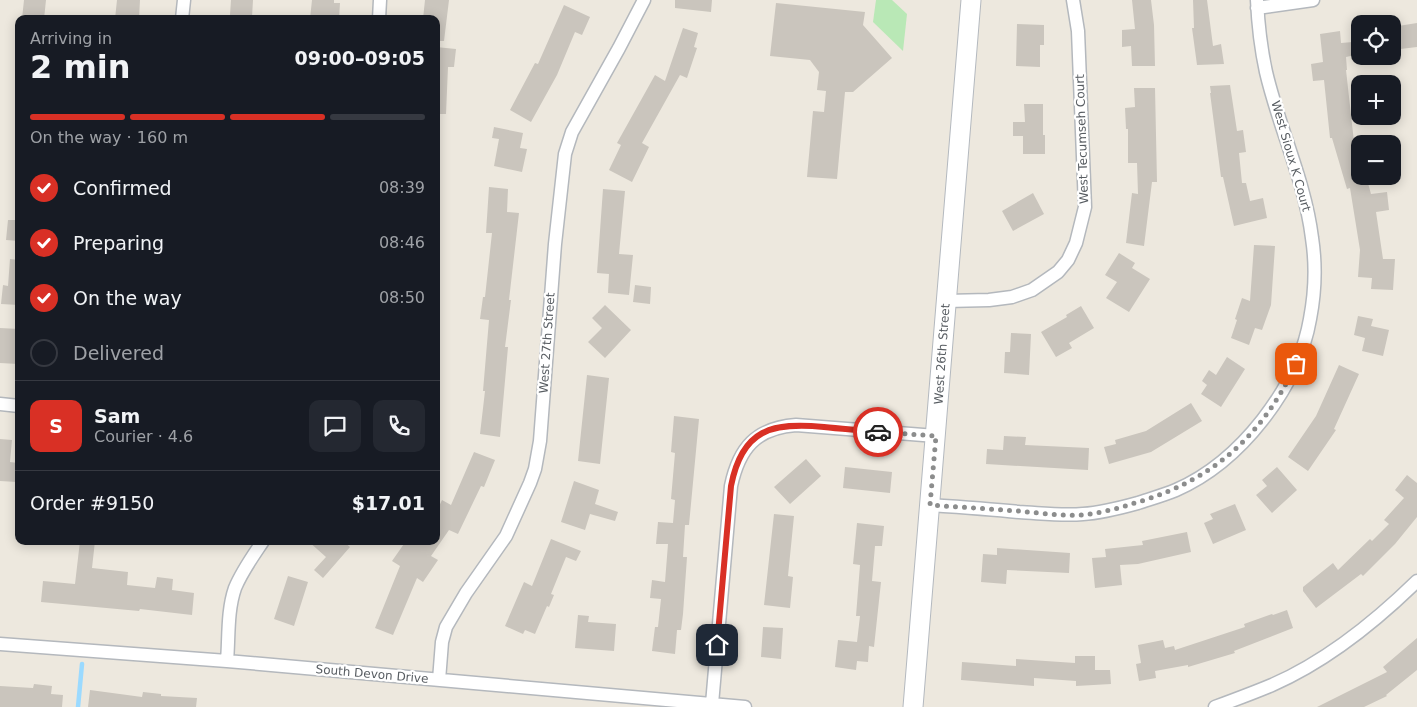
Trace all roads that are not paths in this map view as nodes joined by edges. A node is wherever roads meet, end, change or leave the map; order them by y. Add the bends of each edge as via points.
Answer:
1 (184, 0) edge
2 (380, 0) edge
3 (644, 0) edge
4 (971, 0) edge
5 (1073, 0) edge
6 (1313, 0) edge
7 (1257, 4) edge
8 (182, 15) edge
9 (379, 15) edge
10 (946, 301) junction
11 (0, 404) edge
12 (15, 406) edge
13 (936, 436) junction
14 (930, 505) junction
15 (260, 545) edge
16 (1417, 581) edge
17 (0, 644) edge
18 (227, 661) junction
19 (439, 680) junction
20 (712, 704) junction
21 (745, 707) edge
22 (913, 707) edge
23 (1215, 707) edge

1 - 8 street
2 - 9 street
3 - 19 street, West 27th Street via 572,132 565,154 535,469 506,536 446,627
4 - 10 main road, West 26th Street
5 - 10 street, West Tecumseh Court via 1078,31 1085,207 1076,243 1058,272 1032,290 989,300
6 - 7 street
7 - 14 street, West Sioux K Court via 1266,71 1299,177 1312,238 1314,269 1310,320 1302,349 1278,398 1252,433 1214,467 1159,496 1101,512 1060,515
10 - 13 main road, West 26th Street
11 - 12 street
13 - 14 main road, West 26th Street
13 - 20 street via 796,424 768,430 743,451 731,486
14 - 22 main road, West 26th Street
15 - 18 street via 234,590
16 - 23 street via 1341,646 1273,684
17 - 18 street, South Devon Drive
18 - 19 street, South Devon Drive
19 - 20 street, South Devon Drive
20 - 21 street, South Devon Drive

